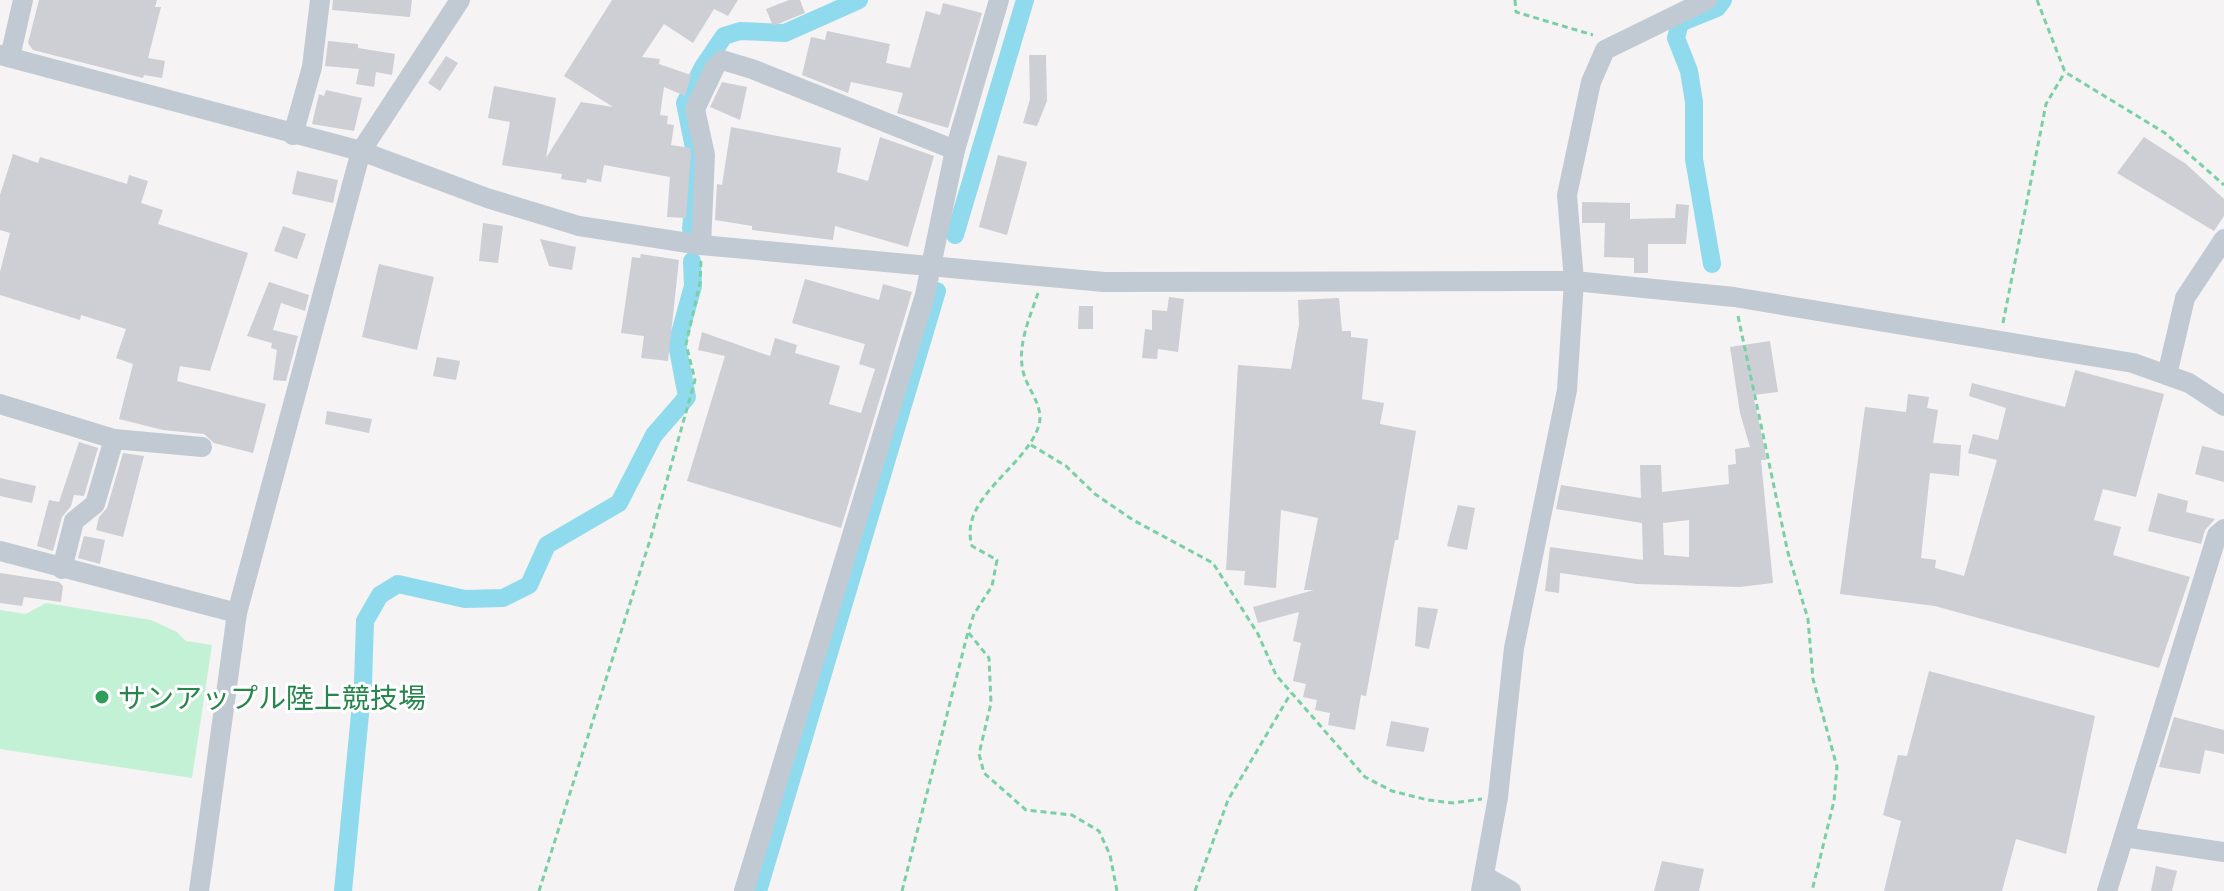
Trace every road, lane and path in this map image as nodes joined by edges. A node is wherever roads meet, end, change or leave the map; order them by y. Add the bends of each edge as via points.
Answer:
1 (23, 0) edge
2 (320, 0) edge
3 (460, 0) edge
4 (999, 0) edge
5 (1515, 0) edge
6 (1707, 0) edge
7 (2037, 0) edge
8 (1605, 50) junction
9 (5, 56) edge
10 (2065, 72) junction
11 (293, 135) junction
12 (955, 150) junction
13 (361, 151) junction
14 (2224, 185) edge
15 (2224, 239) edge
16 (701, 245) junction
17 (928, 265) junction
18 (1043, 278) junction
19 (1574, 281) junction
20 (1734, 297) junction
21 (1999, 341) junction
22 (2167, 375) junction
23 (0, 404) edge
24 (2224, 406) edge
25 (114, 439) junction
26 (1031, 445) junction
27 (202, 447) dead end
28 (2224, 529) edge
29 (0, 551) edge
30 (62, 569) junction
31 (237, 613) junction
32 (968, 632) junction
33 (1291, 693) junction
34 (1498, 797) junction
35 (2124, 837) junction
36 (2224, 852) edge
37 (1483, 884) edge
38 (199, 891) edge
39 (539, 891) edge
40 (744, 891) edge
41 (902, 891) edge
42 (1117, 891) edge
43 (1195, 891) edge
44 (1511, 891) edge
45 (1812, 891) edge
46 (2107, 891) edge

1 - 9 street
2 - 11 street via 312,67
3 - 13 street
4 - 12 street
5 - 8 path via 1516,12 1596,36
6 - 8 street
7 - 10 path
8 - 19 street via 1591,82 1567,195
9 - 11 street
10 - 14 path via 2165,133
10 - 21 path via 2046,104
11 - 13 street
12 - 16 street via 752,69 718,64 695,109 705,155
12 - 17 street
13 - 16 street via 579,226
13 - 31 street
15 - 22 street via 2185,298
16 - 17 street
16 - 39 path via 700,283 686,344 695,380
17 - 18 street
17 - 40 street via 925,295
18 - 19 street
18 - 26 path via 1023,336 1023,371 1035,394 1040,424
19 - 20 street
19 - 34 street via 1567,390 1514,648
20 - 21 street
20 - 45 path via 1788,553 1808,619 1813,679 1837,767
21 - 22 street via 2133,363
22 - 24 street
23 - 25 street
25 - 27 street
25 - 30 street via 95,504 74,521
26 - 32 path via 972,513 967,531 972,546 997,560 992,586
26 - 33 path via 1133,520 1213,563
28 - 35 street via 2217,535
29 - 30 street
30 - 31 street
31 - 38 street
32 - 41 path
32 - 42 path via 989,658 991,703 979,754 984,773 1026,810 1072,815 1099,831
33 - 34 path via 1365,777 1392,791 1453,803
33 - 43 path via 1228,800
34 - 37 street
35 - 36 street
35 - 46 street
37 - 44 street

